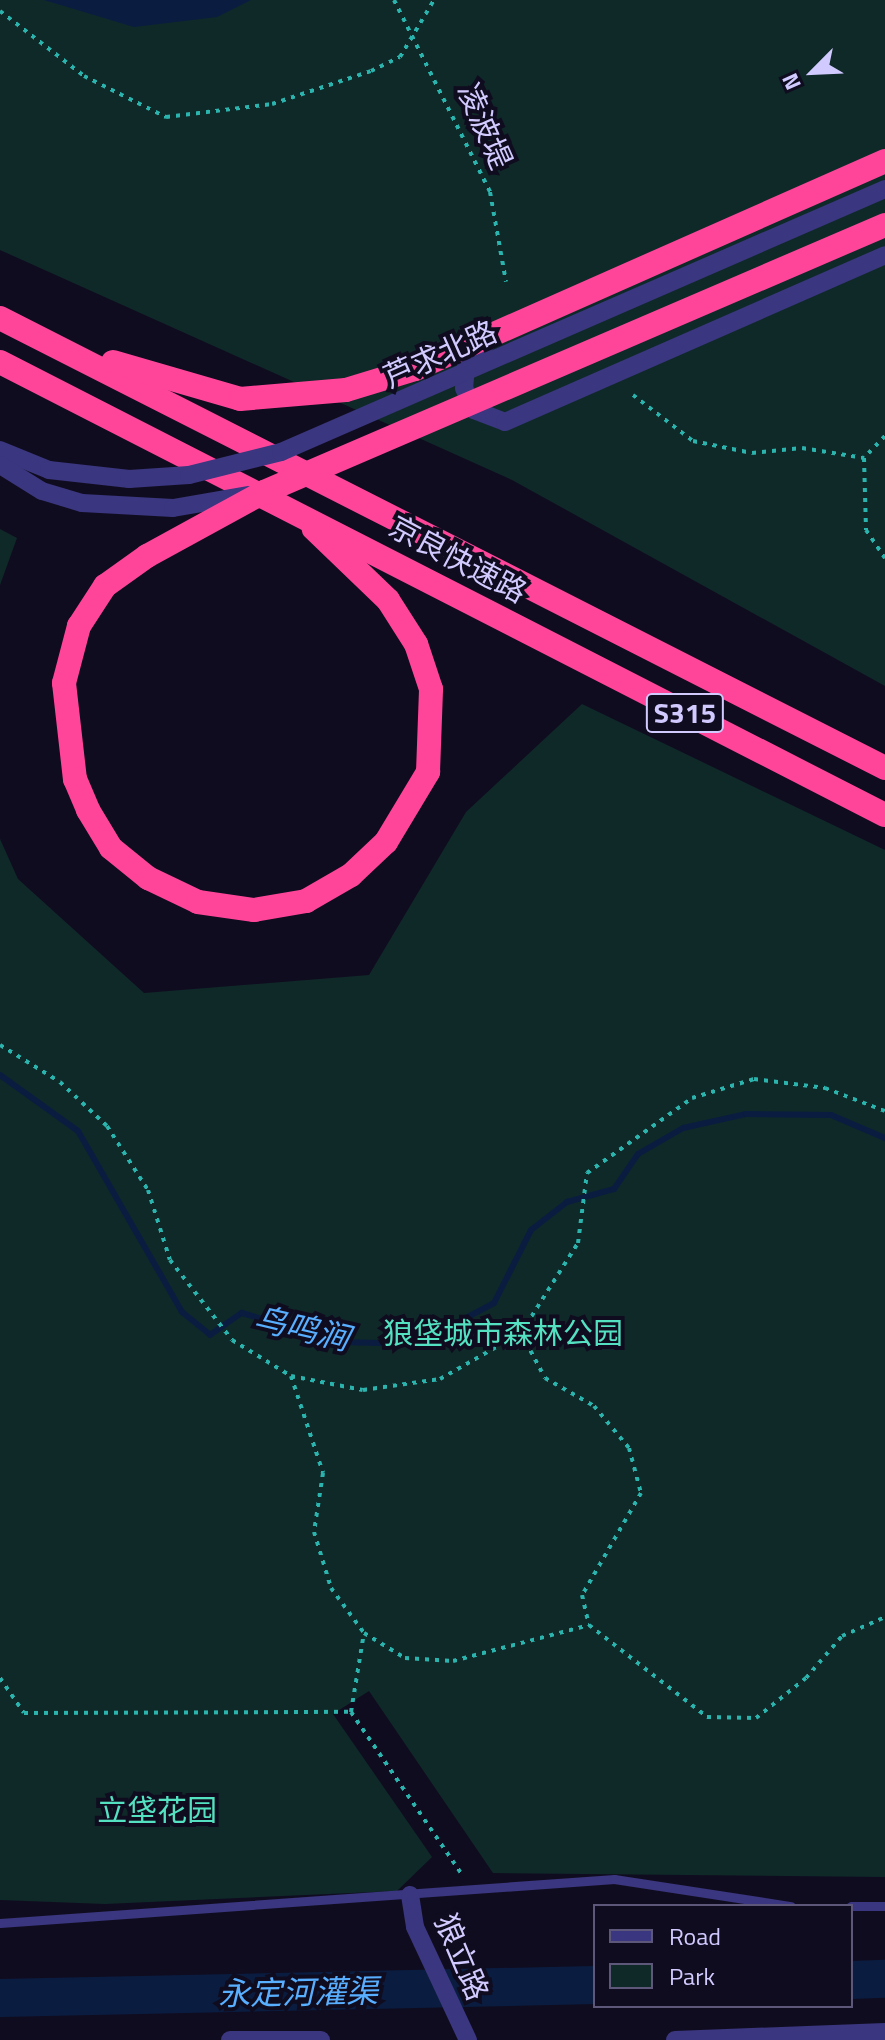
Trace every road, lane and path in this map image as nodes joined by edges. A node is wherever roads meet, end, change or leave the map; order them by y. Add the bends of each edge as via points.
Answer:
1 (394, 0) edge
2 (434, 0) edge
3 (0, 11) edge
4 (409, 40) junction
5 (885, 161) edge
6 (885, 189) edge
7 (885, 225) edge
8 (885, 255) edge
9 (506, 282) dead end
10 (0, 318) edge
11 (501, 331) junction
12 (42, 339) junction
13 (0, 362) edge
14 (633, 395) dead end
15 (885, 436) edge
16 (0, 450) edge
17 (864, 458) junction
18 (0, 465) edge
19 (264, 492) junction
20 (292, 507) junction
21 (885, 558) edge
22 (885, 768) edge
23 (885, 815) edge
24 (0, 1045) edge
25 (885, 1111) edge
26 (521, 1333) junction
27 (291, 1376) junction
28 (885, 1617) edge
29 (589, 1625) junction
30 (364, 1633) junction
31 (0, 1678) edge
32 (351, 1712) junction
33 (472, 1891) junction
34 (410, 1895) junction
35 (778, 1904) edge
36 (853, 1906) edge
37 (885, 1906) edge
38 (0, 1923) edge
39 (885, 2032) edge
40 (230, 2040) edge
41 (321, 2040) edge
42 (468, 2040) edge
43 (675, 2040) edge

1 - 4 path, 凌波堤
2 - 4 path
3 - 4 path via 84,76 166,117 272,104 371,71 400,57
4 - 9 path, 凌波堤 via 442,84 490,192
5 - 11 highway
6 - 16 street, 芦求北路, bridge via 281,452 189,475 129,479 49,470
7 - 19 highway, bridge
8 - 11 street via 505,422 474,410 464,388 466,366
10 - 12 highway, 京良快速路
11 - 12 highway via 415,369 293,398 188,388
12 - 22 highway, 京良快速路 / S315
13 - 20 highway, 京良快速路
14 - 17 path via 693,441 752,453 802,448
15 - 17 path
17 - 21 path via 866,530
18 - 19 street, bridge via 42,491 82,503 173,508
19 - 20 highway, bridge via 105,586 79,626 64,683 75,779 111,848 148,878 198,902 254,910 306,901 351,875 386,842 428,772 431,689 416,644 388,600
20 - 23 highway, 京良快速路 / S315
24 - 27 path via 60,1082 107,1126 148,1190 170,1260 231,1338
25 - 26 path via 825,1088 754,1079 692,1098 620,1144 585,1183 578,1243
26 - 27 path via 440,1379 363,1390
26 - 29 path via 545,1378 594,1406 629,1448 641,1493 582,1595
27 - 30 path via 323,1473 314,1532 331,1588
28 - 29 path via 842,1636 806,1678 756,1718 707,1717
29 - 30 path via 453,1661 405,1658
30 - 32 path
31 - 32 path via 24,1713
32 - 33 path
33 - 34 lane
33 - 35 lane via 614,1879
34 - 38 lane
34 - 42 street, 狼立路 via 415,1927
36 - 37 lane
39 - 43 street
40 - 41 street

